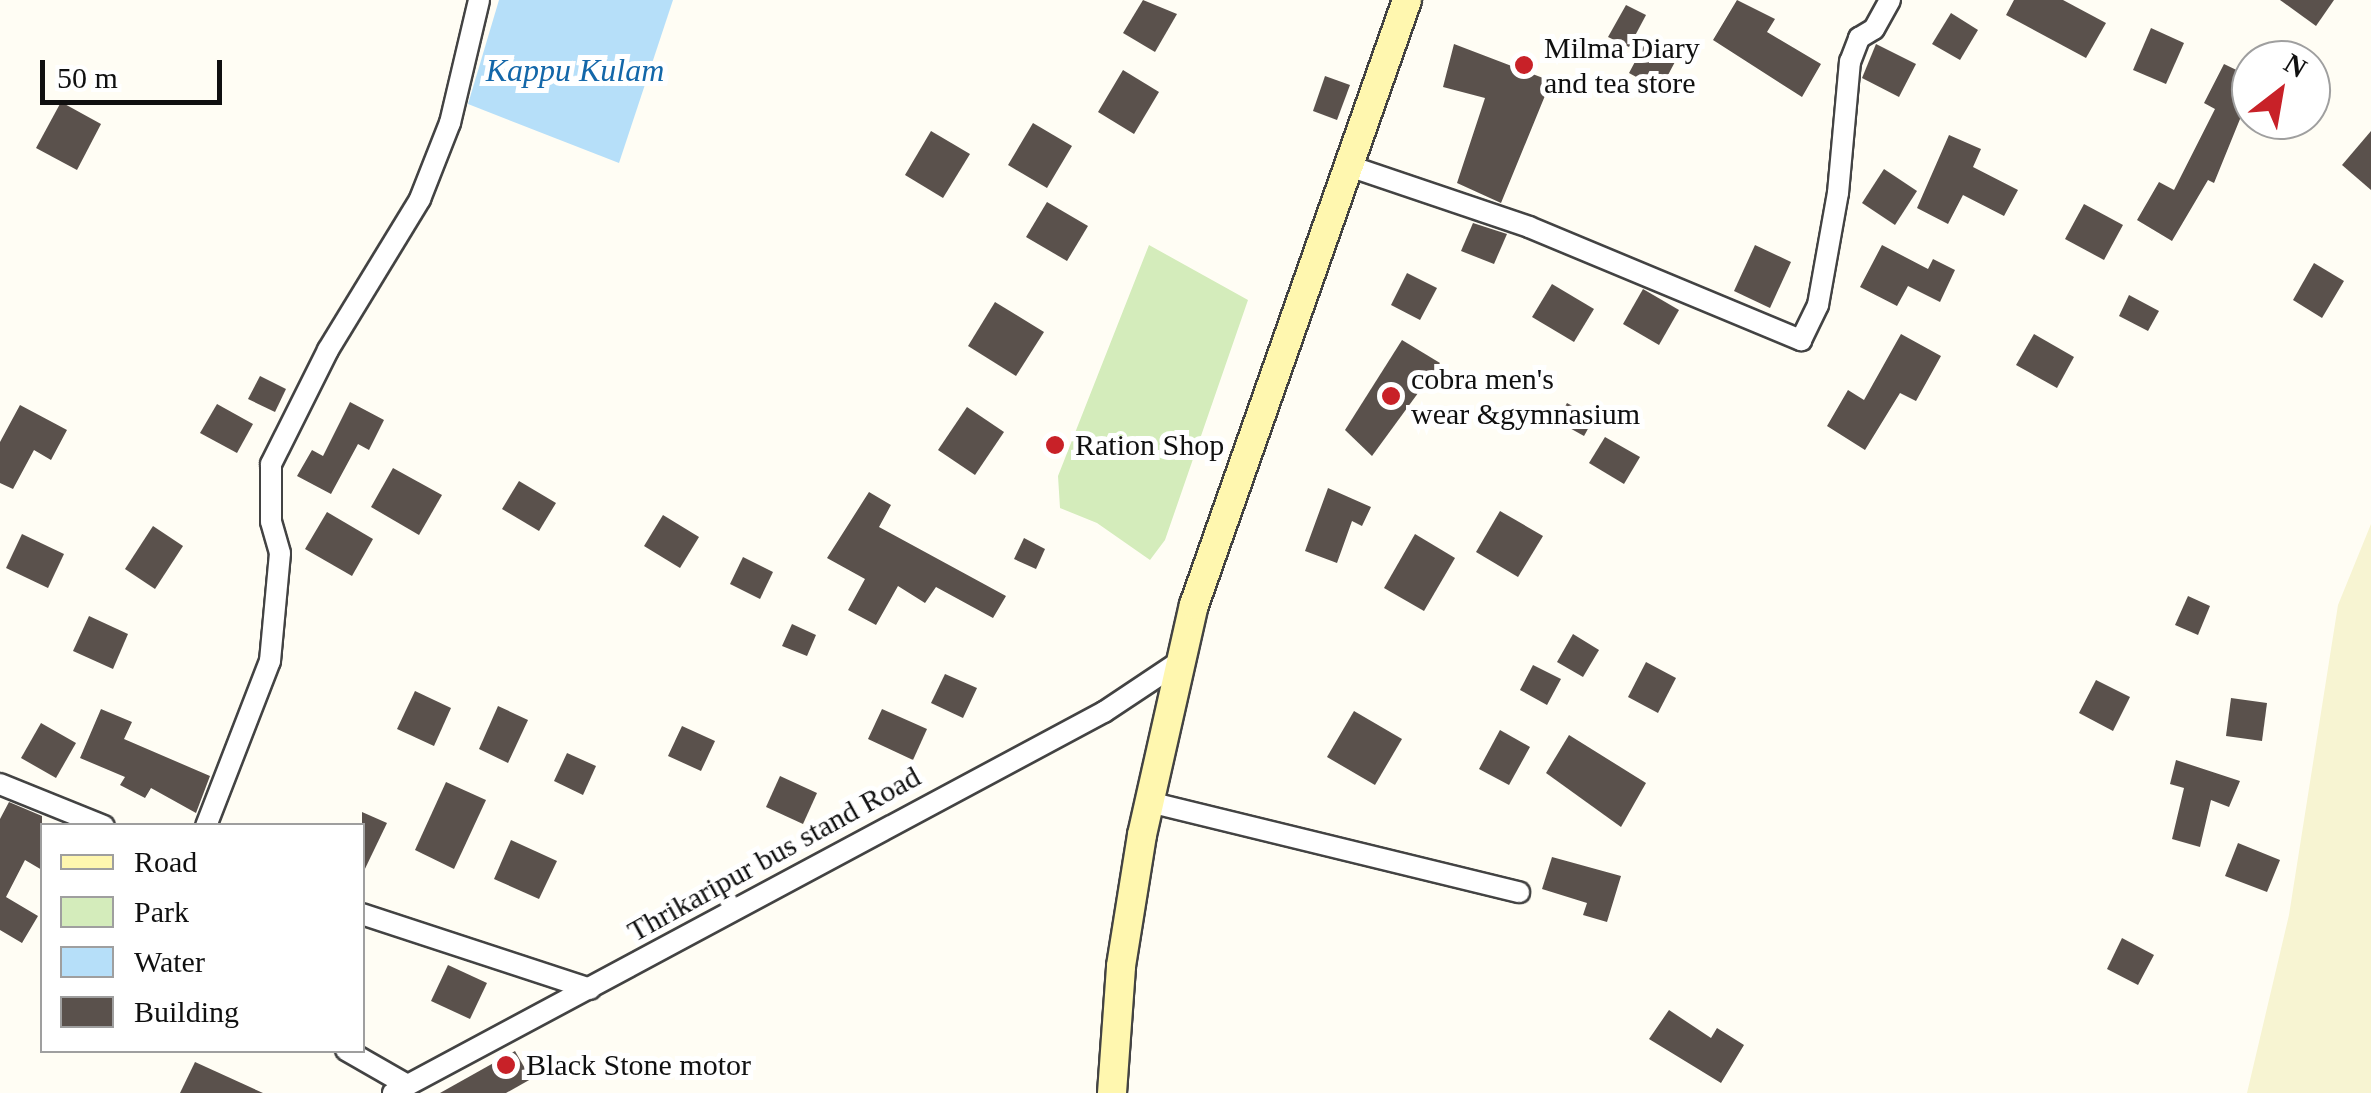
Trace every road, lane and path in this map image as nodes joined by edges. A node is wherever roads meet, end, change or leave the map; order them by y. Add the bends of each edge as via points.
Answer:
1 (479, 0) edge
2 (1408, 0) edge
3 (1890, 0) edge
4 (1346, 165) junction
5 (1180, 662) junction
6 (0, 784) edge
7 (1149, 802) junction
8 (97, 823) edge
9 (207, 823) edge
10 (1519, 892) dead end
11 (365, 915) edge
12 (590, 988) junction
13 (350, 1053) edge
14 (400, 1089) edge
15 (1112, 1093) edge

1 - 9 street via 450,123 420,199 328,350 271,464 271,521 280,553 270,660
2 - 4 main road
3 - 4 street via 1874,29 1858,38 1850,62 1838,193 1818,306 1802,340 1529,227
4 - 5 main road
5 - 7 main road
5 - 12 street, Thrikaripur bus stand Road via 1104,712
6 - 8 street
7 - 10 street
7 - 15 main road via 1121,966
11 - 12 street
12 - 14 street, Thrikaripur bus stand Road
13 - 14 street

